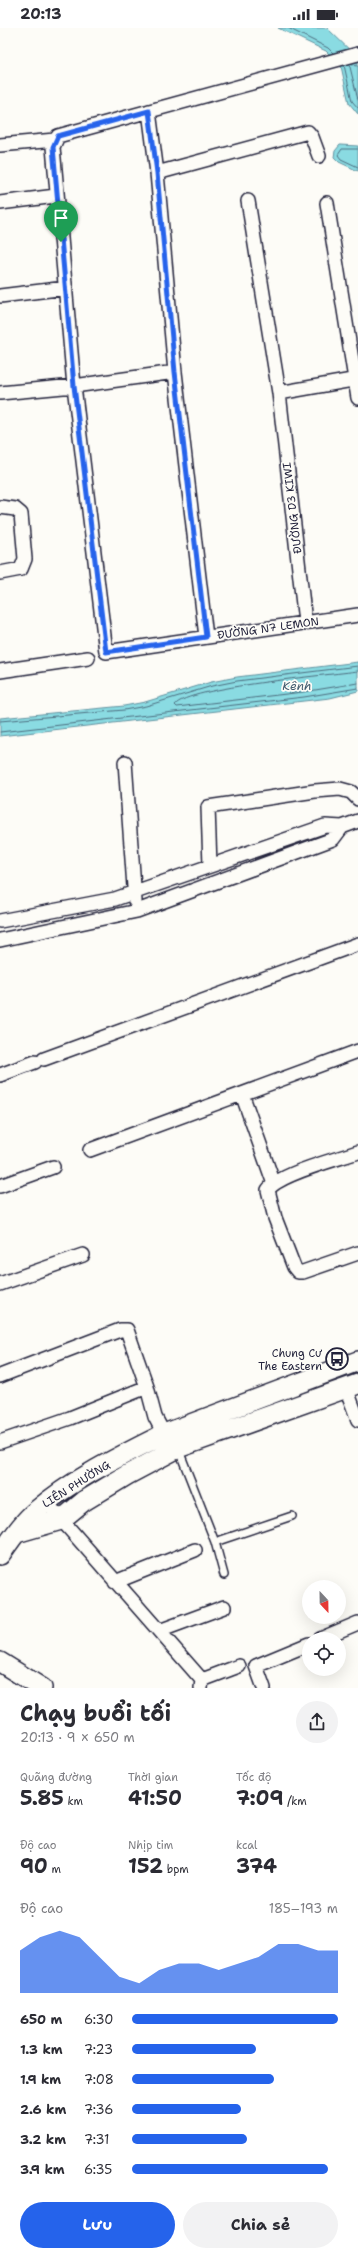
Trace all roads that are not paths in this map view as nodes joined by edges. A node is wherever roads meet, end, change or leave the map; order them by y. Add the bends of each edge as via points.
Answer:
1 (358, 54) edge
2 (149, 111) junction
3 (55, 140) junction
4 (0, 145) edge
5 (319, 156) dead end
6 (157, 173) junction
7 (56, 196) junction
8 (248, 201) dead end
9 (0, 202) edge
10 (327, 203) dead end
11 (66, 288) junction
12 (0, 296) edge
13 (175, 372) junction
14 (357, 380) edge
15 (74, 386) junction
16 (0, 393) edge
17 (279, 393) junction
18 (358, 398) edge
19 (0, 507) edge
20 (0, 574) edge
21 (358, 615) edge
22 (306, 622) junction
23 (206, 637) junction
24 (88, 658) dead end
25 (0, 671) edge
26 (125, 762) dead end
27 (358, 799) edge
28 (358, 821) edge
29 (342, 827) junction
30 (210, 866) junction
31 (133, 893) junction
32 (137, 911) junction
33 (0, 921) edge
34 (0, 940) edge
35 (358, 944) edge
36 (358, 1051) edge
37 (0, 1075) edge
38 (242, 1094) junction
39 (90, 1150) dead end
40 (358, 1152) edge
41 (53, 1167) dead end
42 (274, 1184) junction
43 (0, 1186) edge
44 (358, 1253) edge
45 (83, 1255) dead end
46 (0, 1284) edge
47 (358, 1361) edge
48 (0, 1376) edge
49 (352, 1386) edge
50 (147, 1387) junction
51 (358, 1420) edge
52 (164, 1434) junction
53 (0, 1442) edge
54 (178, 1448) junction
55 (46, 1502) junction
56 (292, 1516) dead end
57 (61, 1520) junction
58 (16, 1533) junction
59 (216, 1542) junction
60 (195, 1550) dead end
61 (0, 1555) edge
62 (224, 1575) dead end
63 (115, 1582) junction
64 (224, 1607) dead end
65 (358, 1623) edge
66 (159, 1631) junction
67 (337, 1632) edge
68 (302, 1647) edge
69 (0, 1662) edge
70 (239, 1666) dead end
71 (202, 1684) edge
72 (42, 1688) edge
73 (264, 1688) edge

1 - 2 street
2 - 3 street via 58,136
2 - 6 street
3 - 4 street
3 - 7 street via 53,147
5 - 6 street via 308,132
6 - 13 street
7 - 9 street
7 - 11 street
8 - 17 street, ĐƯỜNG D3 KIWI
10 - 14 street
11 - 12 street
11 - 15 street
13 - 15 street
13 - 23 street
14 - 17 street
14 - 18 street
15 - 16 street
15 - 23 street, ĐƯỜNG N7 LEMON via 106,652
17 - 22 street, ĐƯỜNG D3 KIWI
19 - 20 street via 15,509 21,514 25,559 21,569
21 - 22 street, ĐƯỜNG N7 LEMON
22 - 23 street, ĐƯỜNG N7 LEMON
24 - 25 street
26 - 31 street
27 - 30 street via 351,792 327,790 208,807
28 - 29 street
29 - 30 street via 325,826
29 - 32 street via 333,839
30 - 31 street
31 - 32 street
31 - 33 street via 116,899
32 - 34 street
35 - 37 street
36 - 38 street
38 - 39 street
38 - 42 street
40 - 42 street via 296,1173
41 - 43 street
42 - 44 street via 268,1190 274,1218 298,1272
45 - 46 street
47 - 52 street, LIÊN PHƯỜNG
48 - 50 street via 120,1330 127,1330
49 - 51 street
49 - 54 street, LIÊN PHƯỜNG
50 - 52 street
50 - 53 street via 70,1418
52 - 55 street, LIÊN PHƯỜNG
54 - 57 street, LIÊN PHƯỜNG via 103,1490
54 - 59 lane
55 - 57 street
55 - 58 street, LIÊN PHƯỜNG
56 - 59 lane
57 - 58 street, LIÊN PHƯỜNG
57 - 63 street
58 - 61 street
59 - 62 lane
60 - 63 street
63 - 66 street
64 - 66 street
65 - 67 street
66 - 71 street
68 - 73 street via 256,1666
69 - 72 street
70 - 71 street

